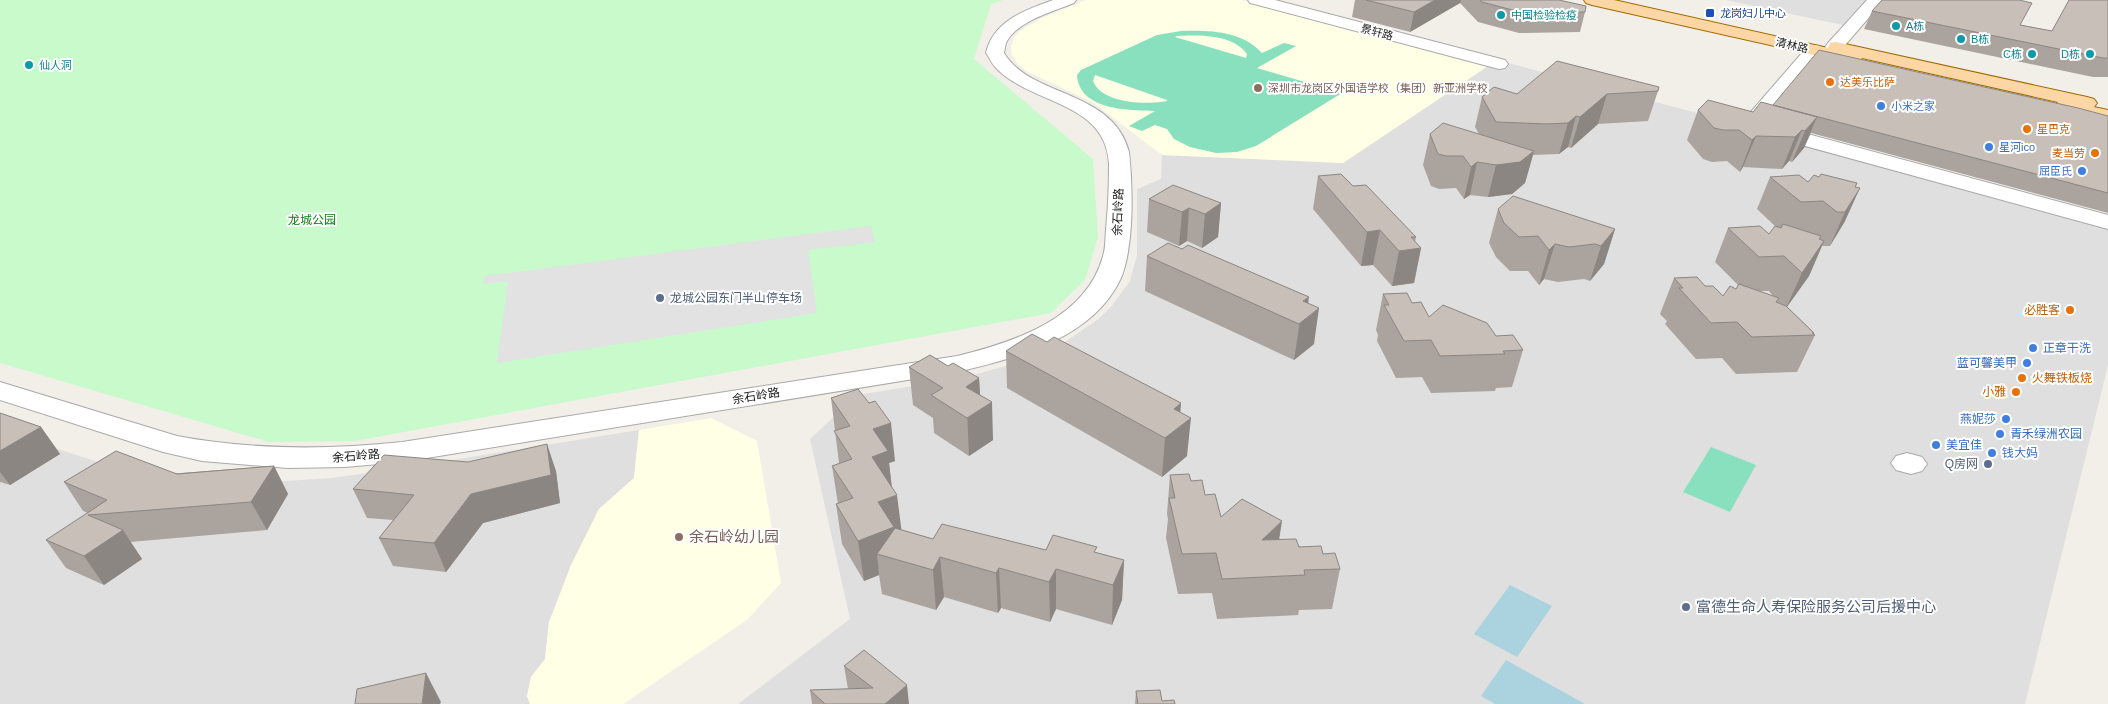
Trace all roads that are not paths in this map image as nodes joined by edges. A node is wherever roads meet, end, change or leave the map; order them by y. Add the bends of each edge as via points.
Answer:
1 (1068, 0) edge
2 (1256, 0) edge
3 (1327, 0) edge
4 (1592, 0) edge
5 (1624, 0) edge
6 (1876, 0) edge
7 (1303, 12) junction
8 (1824, 48) junction
9 (1499, 64) dead end
10 (1912, 72) junction
11 (1963, 75) junction
12 (2016, 91) junction
13 (2108, 101) edge
14 (2108, 108) edge
15 (2108, 116) edge
16 (2108, 122) edge
17 (2108, 222) edge
18 (0, 391) edge

1 - 18 street, 余石岭路 via 1007,29 998,40 996,53 1002,65 1016,77 1080,107 1112,135 1120,151 1116,254 1112,271 1102,289 1079,313 1046,334 1005,352 939,367 402,452 330,458 262,458 201,451
2 - 7 street, 景轩路
3 - 7 street
4 - 8 main road, 清林路
5 - 8 main road, 清林路
6 - 8 street
7 - 9 street, 景轩路
8 - 10 main road, 清林路
8 - 11 main road, 清林路
8 - 17 street via 1750,125
10 - 11 main road via 1993,85
10 - 12 main road, 清林路
11 - 12 main road, 清林路
12 - 13 main road via 2063,93
12 - 14 main road, 清林路
12 - 15 main road, 清林路
12 - 16 main road via 2038,105

